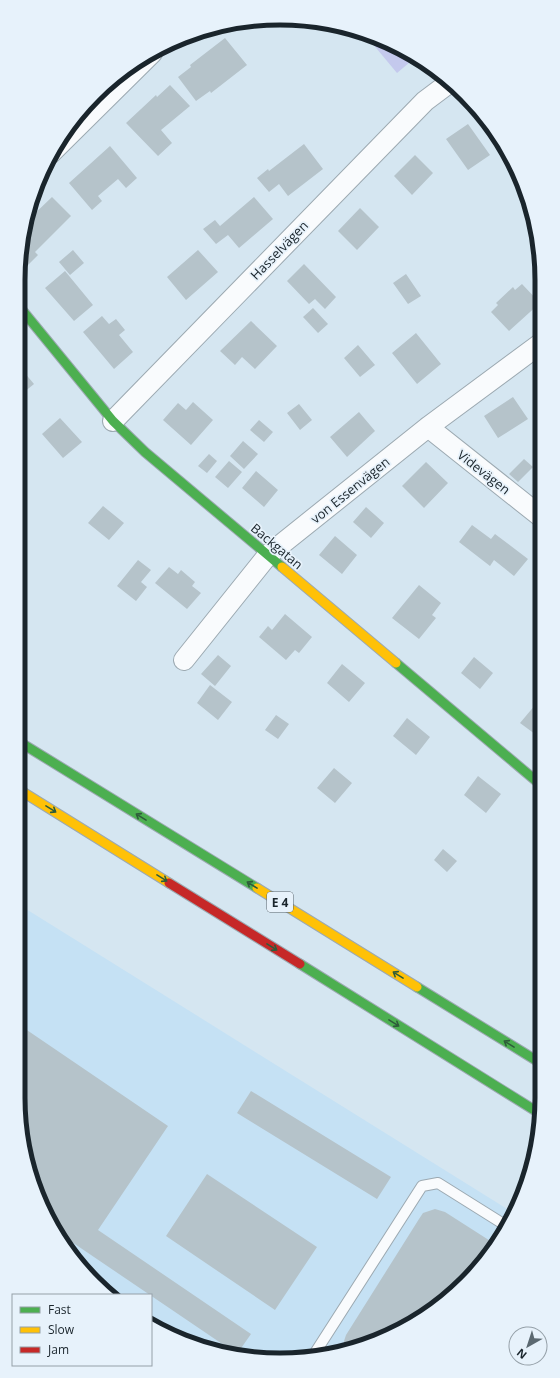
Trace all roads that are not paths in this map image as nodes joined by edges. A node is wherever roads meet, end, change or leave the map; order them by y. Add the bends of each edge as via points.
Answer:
1 (134, 71) edge
2 (445, 86) edge
3 (71, 134) edge
4 (25, 314) edge
5 (535, 348) edge
6 (112, 421) junction
7 (428, 428) junction
8 (535, 512) edge
9 (268, 556) junction
10 (184, 660) dead end
11 (25, 745) edge
12 (535, 780) edge
13 (25, 793) edge
14 (535, 1060) edge
15 (534, 1109) edge
16 (502, 1223) edge
17 (317, 1350) edge

1 - 3 street
2 - 6 street, Hasselvägen via 425,101
4 - 6 main road, Backgatan
5 - 7 street, von Essenvägen
6 - 9 main road, Backgatan
7 - 8 street, Videvägen
7 - 9 street, von Essenvägen
9 - 10 street, von Essenvägen
9 - 12 main road, Backgatan
14 -> 11 main road, E 4
13 -> 15 main road
16 - 17 lane via 438,1183 422,1186

